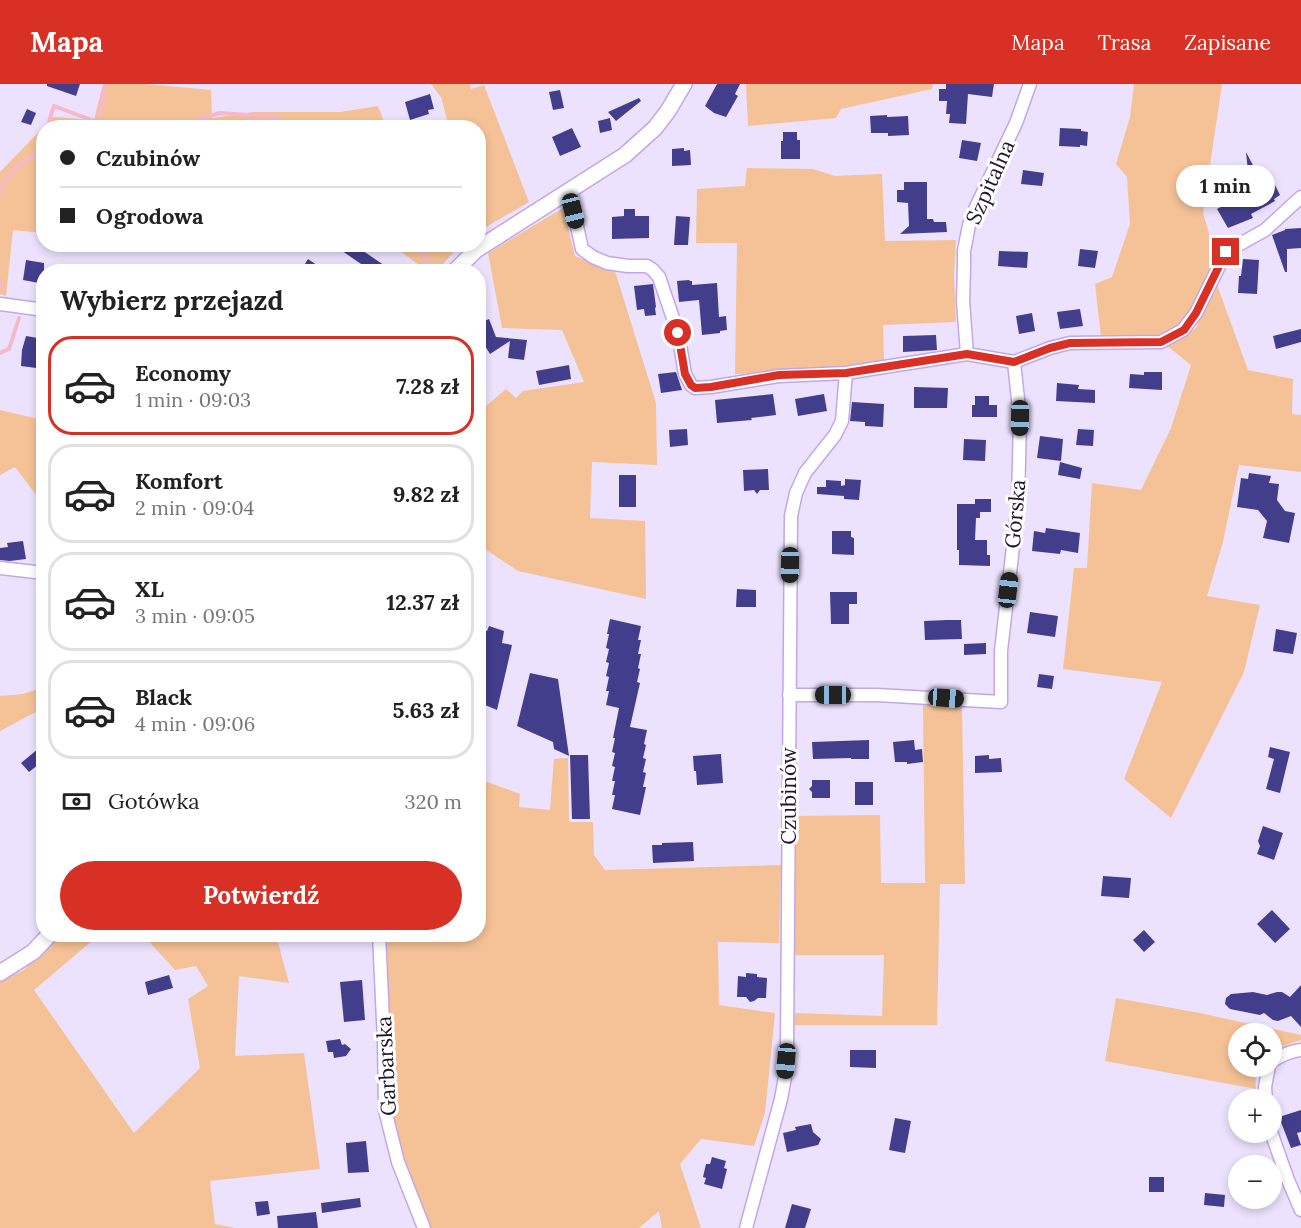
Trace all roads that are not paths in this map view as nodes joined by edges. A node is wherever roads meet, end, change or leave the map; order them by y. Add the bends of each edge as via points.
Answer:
1 (684, 84) edge
2 (1030, 84) edge
3 (569, 190) junction
4 (1301, 197) edge
5 (486, 244) edge
6 (474, 252) edge
7 (462, 264) edge
8 (0, 304) edge
9 (36, 309) edge
10 (967, 354) junction
11 (1014, 362) junction
12 (846, 373) junction
13 (0, 568) edge
14 (36, 572) edge
15 (789, 695) junction
16 (42, 942) edge
17 (379, 942) edge
18 (0, 973) edge
19 (1301, 1050) edge
20 (1282, 1055) edge
21 (1275, 1143) edge
22 (1301, 1210) edge
23 (424, 1228) edge
24 (746, 1228) edge

1 - 3 street via 644,139
2 - 10 street, Szpitalna via 969,225 963,301
3 - 5 street
3 - 12 street via 582,249 607,263 647,266 659,277 678,333 685,374 695,388 779,375
4 - 11 street via 1265,230 1226,252 1184,330 1161,342 1070,343
6 - 7 street
8 - 9 street
10 - 11 street
10 - 12 street
11 - 15 street, Górska via 1020,418 1018,503 1001,651 1001,702
12 - 15 street, Czubinów via 842,421 836,435 805,473 791,516
13 - 14 street
15 - 24 street, Czubinów via 786,1066 781,1099
16 - 18 street
17 - 23 street, Garbarska via 385,1110 398,1162
19 - 20 street
21 - 22 street

